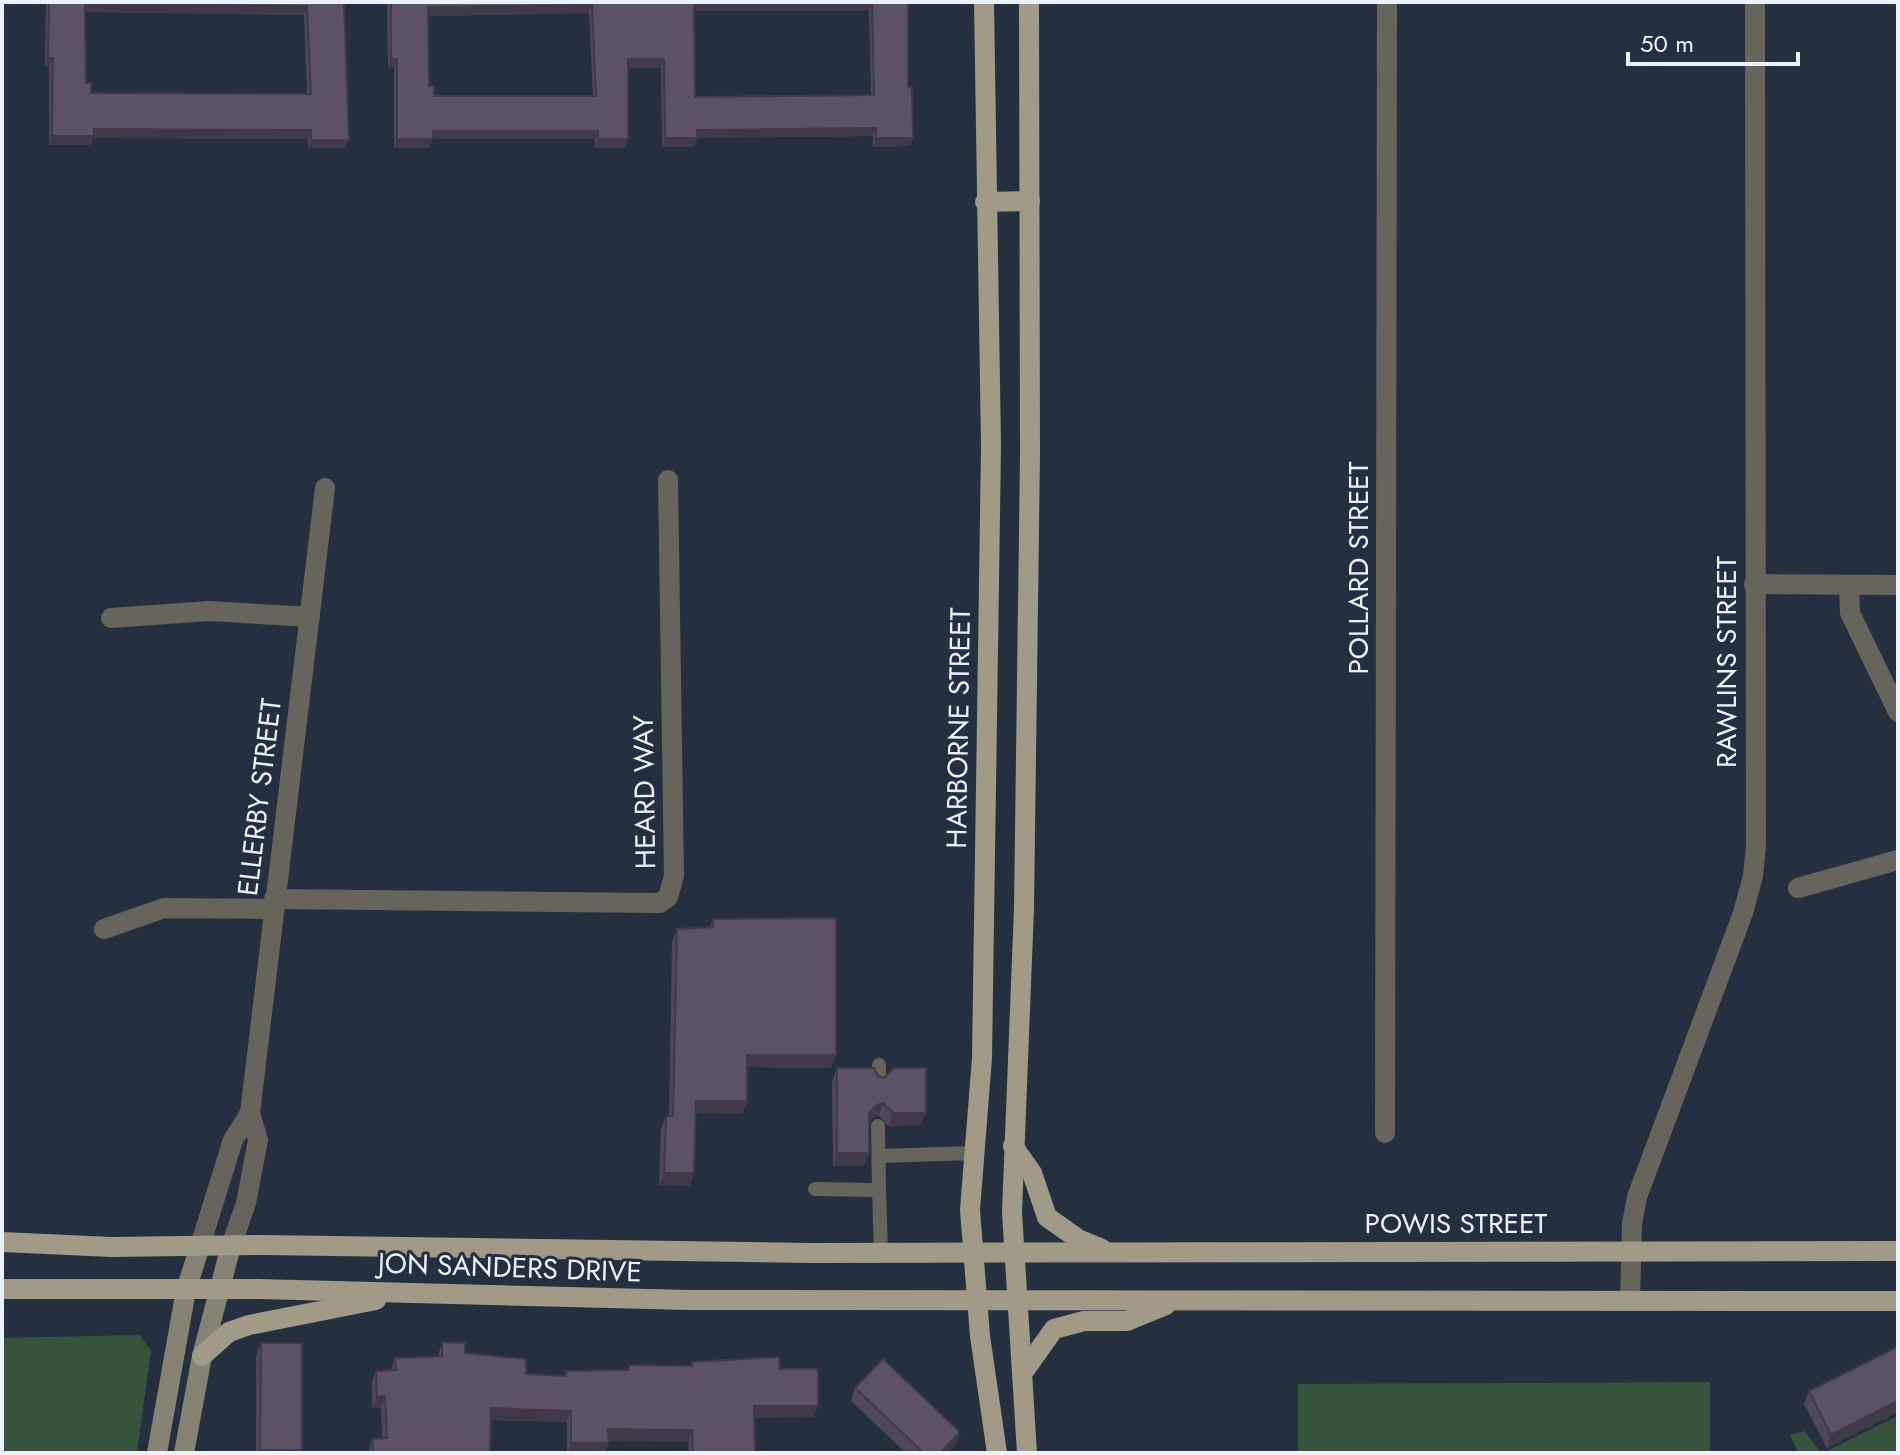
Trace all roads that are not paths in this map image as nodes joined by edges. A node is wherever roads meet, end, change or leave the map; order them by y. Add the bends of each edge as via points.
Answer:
1 (984, 2) edge
2 (1029, 2) edge
3 (1387, 2) edge
4 (1755, 2) edge
5 (1030, 201) junction
6 (985, 202) junction
7 (668, 480) dead end
8 (325, 488) dead end
9 (1754, 584) junction
10 (1849, 585) junction
11 (1898, 585) edge
12 (310, 617) junction
13 (111, 618) dead end
14 (1898, 712) edge
15 (1898, 860) edge
16 (1798, 888) dead end
17 (273, 904) junction
18 (104, 929) dead end
19 (879, 1065) dead end
20 (879, 1081) edge
21 (250, 1113) junction
22 (878, 1126) dead end
23 (1385, 1133) dead end
24 (1013, 1146) junction
25 (975, 1153) junction
26 (879, 1156) junction
27 (815, 1189) dead end
28 (879, 1190) junction
29 (2, 1242) edge
30 (200, 1246) junction
31 (231, 1246) junction
32 (1631, 1251) junction
33 (1898, 1251) edge
34 (1014, 1252) junction
35 (1110, 1252) junction
36 (881, 1253) junction
37 (974, 1253) junction
38 (2, 1289) edge
39 (186, 1290) junction
40 (218, 1290) junction
41 (415, 1292) junction
42 (977, 1301) junction
43 (1016, 1301) junction
44 (1177, 1301) junction
45 (1630, 1301) junction
46 (1898, 1301) edge
47 (202, 1356) junction
48 (1022, 1374) junction
49 (157, 1453) edge
50 (184, 1453) edge
51 (997, 1453) edge
52 (1027, 1453) edge

1 - 6 main road, HARBORNE STREET
2 - 5 main road
3 - 23 street, POLLARD STREET
4 - 9 street, RAWLINS STREET
5 - 6 main road
5 - 24 main road via 1024,908
6 - 25 main road, HARBORNE STREET via 991,446 982,1058
7 - 17 street, HEARD WAY via 674,876 668,897 660,903
8 - 12 street, ELLERBY STREET
9 - 10 street
9 - 32 street, RAWLINS STREET via 1753,876 1637,1197
10 - 11 street
10 - 14 street via 1850,613
12 - 13 street via 209,611
12 - 17 street, ELLERBY STREET
15 - 16 street
17 - 18 street via 164,908
17 - 21 street, ELLERBY STREET
19 - 20 lane
21 - 30 street, ELLERBY STREET via 233,1140
21 - 31 street, ELLERBY STREET via 258,1140
22 - 26 lane
24 - 34 main road
24 - 35 main road via 1032,1173 1047,1217 1078,1239
25 - 26 lane
25 - 37 main road, HARBORNE STREET via 970,1210
26 - 28 lane
27 - 28 lane
28 - 36 lane
29 - 30 main road, JON SANDERS DRIVE
30 - 31 main road, JON SANDERS DRIVE
30 - 39 main road
31 - 36 main road, JON SANDERS DRIVE
31 - 40 main road
32 - 33 main road, POWIS STREET
32 - 35 main road, POWIS STREET
32 - 45 street, RAWLINS STREET
34 - 35 main road, POWIS STREET
34 - 37 main road, JON SANDERS DRIVE
34 - 43 main road
36 - 37 main road, JON SANDERS DRIVE
37 - 42 main road, HARBORNE STREET
38 - 39 main road, JON SANDERS DRIVE
39 - 40 main road, JON SANDERS DRIVE
39 - 49 main road
40 - 41 main road, JON SANDERS DRIVE
40 - 47 main road
41 - 42 main road, JON SANDERS DRIVE
41 - 47 main road via 249,1325 229,1332
42 - 43 main road, JON SANDERS DRIVE
42 - 51 main road, HARBORNE STREET
43 - 44 main road
43 - 48 main road
44 - 45 main road
44 - 48 main road via 1127,1321 1084,1321 1054,1329
45 - 46 main road
47 - 50 main road
48 - 52 main road

